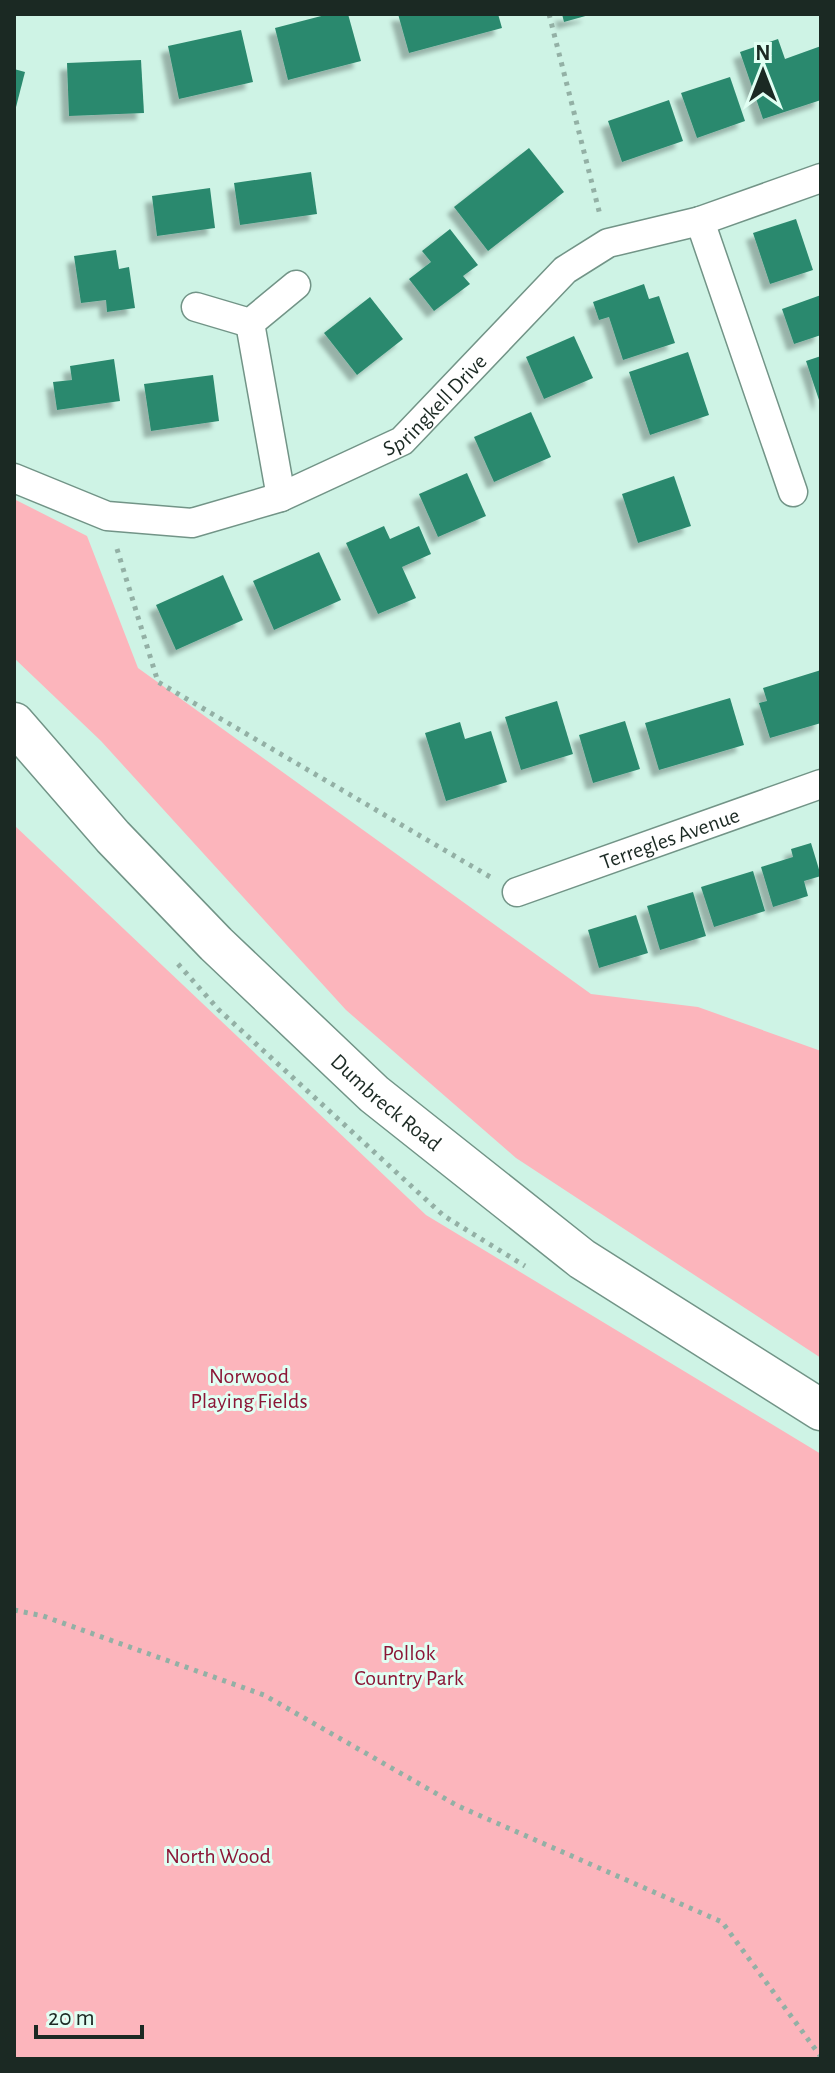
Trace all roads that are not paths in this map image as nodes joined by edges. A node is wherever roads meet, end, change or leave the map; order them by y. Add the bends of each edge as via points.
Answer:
1 (821, 178) edge
2 (700, 221) junction
3 (296, 285) dead end
4 (196, 307) dead end
5 (250, 323) junction
6 (14, 478) edge
7 (793, 492) dead end
8 (281, 497) junction
9 (14, 723) edge
10 (821, 784) edge
11 (517, 892) road end
12 (821, 1410) edge

1 - 2 street, Springkell Drive
2 - 7 street
2 - 8 street, Springkell Drive via 608,243 565,270 402,441
3 - 5 street
4 - 5 street
5 - 8 street
6 - 8 street, Springkell Drive via 107,516 192,523
9 - 12 main road, Dumbreck Road via 195,923 374,1094 582,1259
10 - 11 street, Terregles Avenue

